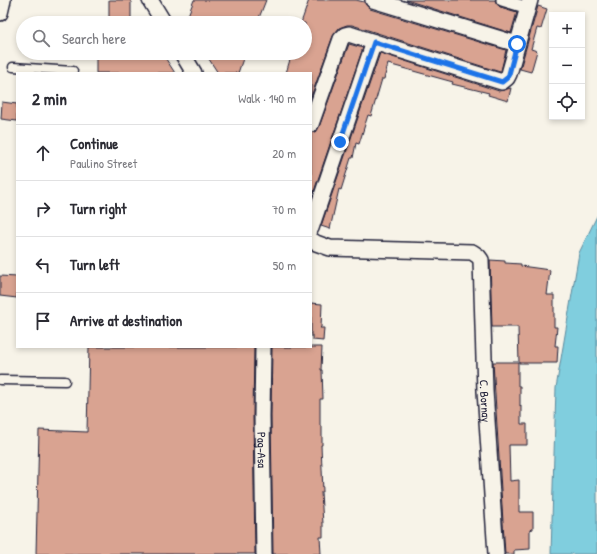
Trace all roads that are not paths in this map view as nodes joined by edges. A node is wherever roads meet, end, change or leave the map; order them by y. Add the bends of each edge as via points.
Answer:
1 (3, 0) edge
2 (150, 0) edge
3 (373, 0) edge
4 (502, 0) edge
5 (529, 4) edge
6 (0, 13) edge
7 (160, 16) edge
8 (374, 42) junction
9 (517, 44) junction
10 (186, 60) edge
11 (13, 67) dead end
12 (73, 71) dead end
13 (193, 72) edge
14 (312, 121) edge
15 (312, 225) edge
16 (312, 240) edge
17 (263, 348) edge
18 (0, 380) edge
19 (65, 381) dead end
20 (264, 554) edge
21 (496, 554) edge

1 - 6 street
2 - 7 street
3 - 9 street
4 - 5 street
5 - 9 street
8 - 9 street via 502,82 509,74
8 - 14 street via 349,34 341,39
8 - 15 street
10 - 13 street
11 - 12 lane
16 - 21 street, C. Bornay via 330,248 472,252 481,260 485,391
17 - 20 street, Pag-Asa
18 - 19 lane

